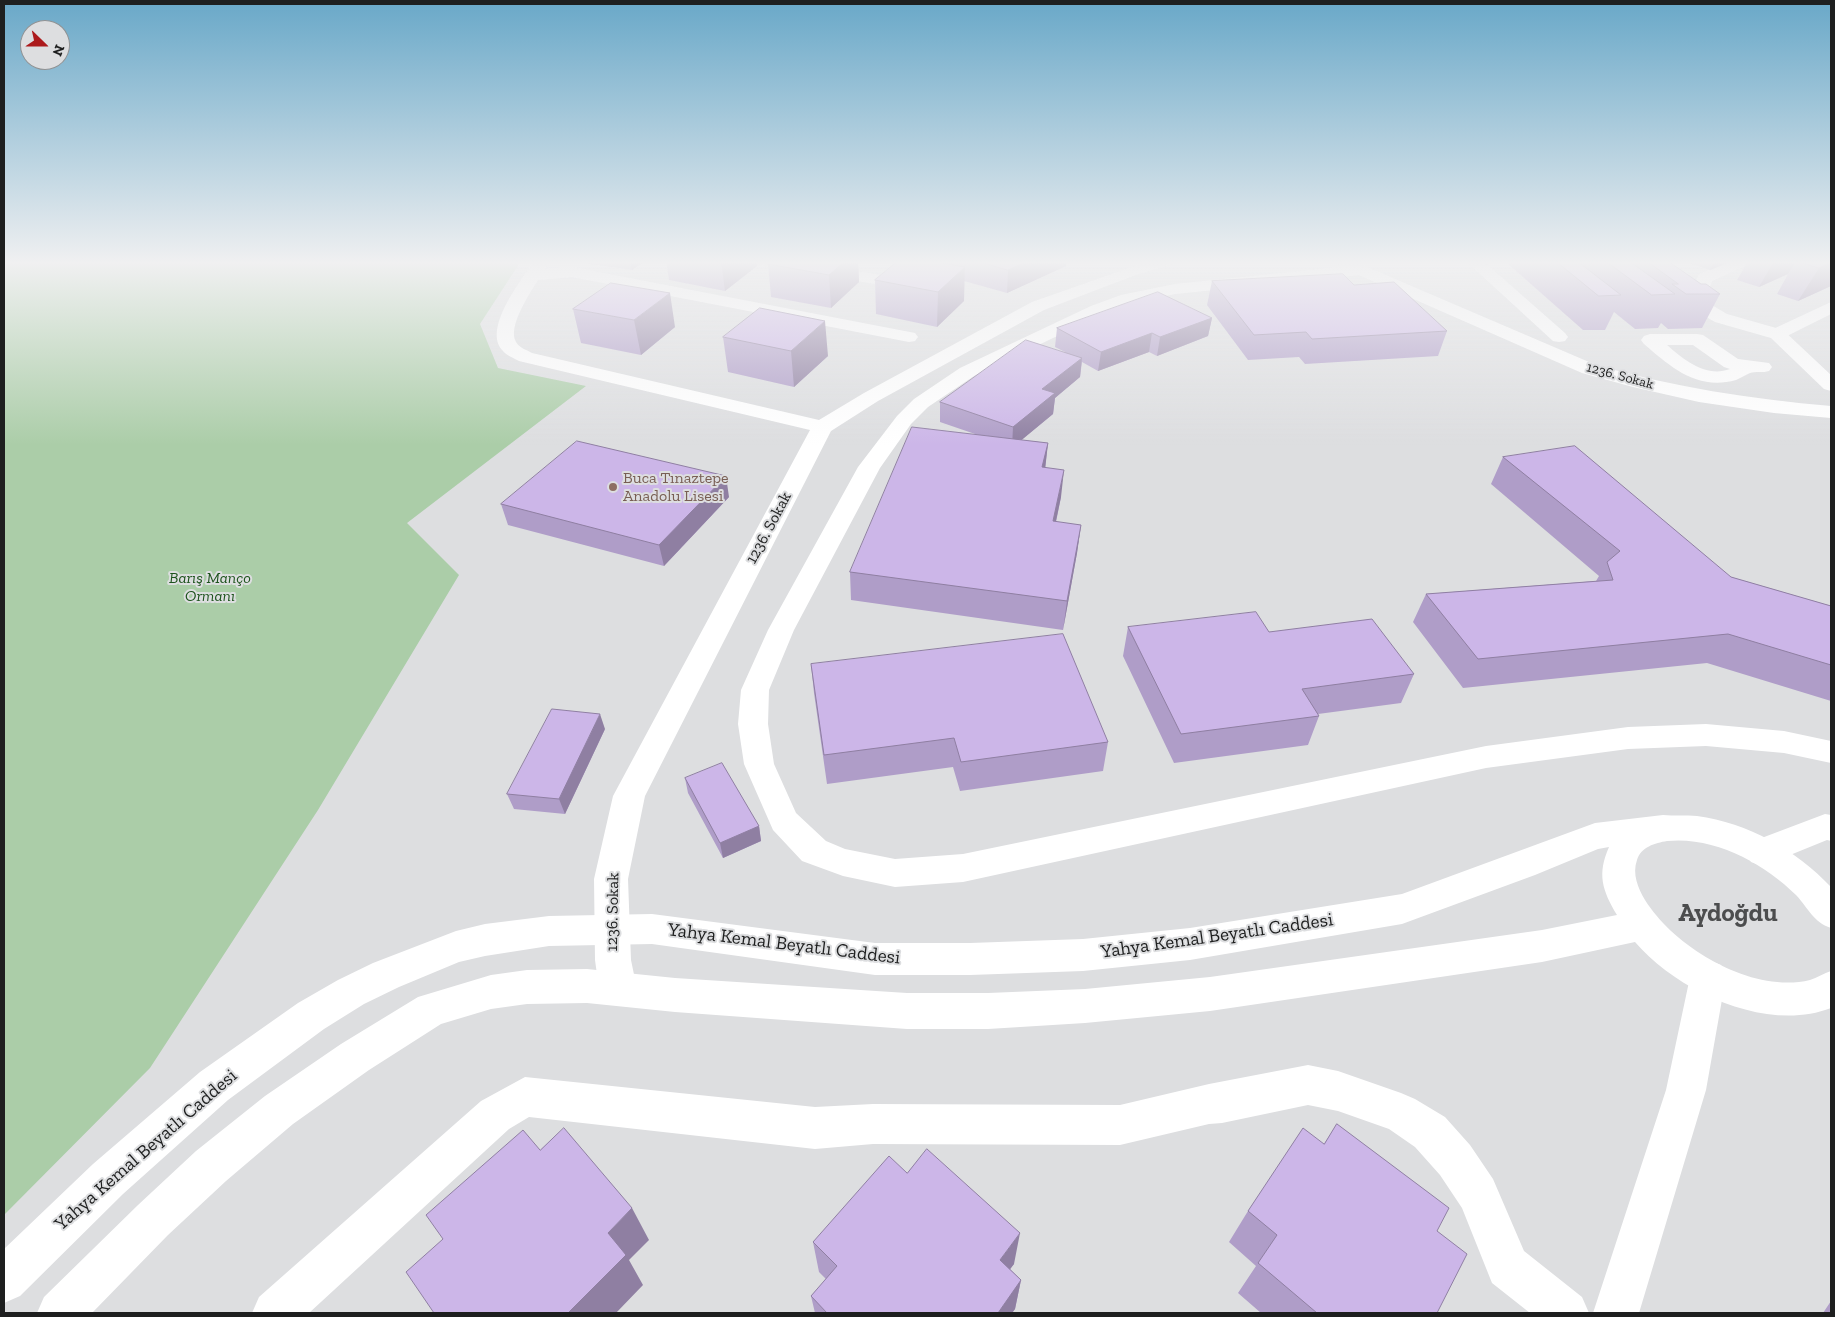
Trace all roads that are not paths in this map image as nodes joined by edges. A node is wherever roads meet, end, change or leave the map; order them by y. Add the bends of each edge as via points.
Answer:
1 (507, 322) edge
2 (834, 322) edge
3 (1008, 322) edge
4 (1071, 322) edge
5 (1482, 322) edge
6 (1543, 322) edge
7 (1726, 322) edge
8 (1801, 322) edge
9 (1778, 334) junction
10 (909, 337) dead end
11 (1559, 337) dead end
12 (1831, 385) edge
13 (1831, 412) edge
14 (822, 427) junction
15 (1831, 752) edge
16 (1663, 828) junction
17 (1831, 828) edge
18 (1763, 852) junction
19 (1828, 905) edge
20 (1642, 925) junction
21 (611, 929) junction
22 (1708, 977) junction
23 (618, 989) junction
24 (1827, 994) edge
25 (4, 1280) edge
26 (60, 1313) edge
27 (275, 1313) edge
28 (1566, 1313) edge
29 (1616, 1313) edge

1 - 14 street via 505,337 509,347 526,357
2 - 10 street
3 - 14 street
4 - 15 street via 967,372 921,403 904,420 865,476 781,630 755,690 753,724 760,764 784,821 814,851 843,862 895,873 963,868 1486,757 1628,738 1706,735 1784,742
5 - 13 street, 1236. Sokak via 1608,375 1698,395
6 - 11 street
7 - 9 street via 1755,356
8 - 9 street
9 - 12 street
14 - 21 street, 1236. Sokak via 629,796 611,879
16 - 18 street via 1694,828 1719,834
16 - 20 street via 1639,835 1623,850 1618,871 1624,897
16 - 21 street, Yahya Kemal Beyatlı Caddesi via 1595,836 1402,909 1190,944 1083,955 875,959 652,929
17 - 18 street via 1825,827
18 - 19 street via 1795,874
20 - 22 street via 1671,954
20 - 23 street via 1542,946 1230,992 1085,1006 907,1011
21 - 23 street, 1236. Sokak
21 - 25 street, Yahya Kemal Beyatlı Caddesi via 541,932 463,945 422,959 351,992 311,1016 207,1092 108,1179
22 - 24 street via 1748,993 1787,1000
22 - 29 street via 1686,1090
23 - 26 street via 527,987 492,992 431,1009 279,1110 160,1213
27 - 28 street via 495,1115 525,1097 815,1128 873,1124 1120,1125 1308,1085 1338,1091 1393,1110 1430,1132 1455,1160 1478,1194 1508,1267

